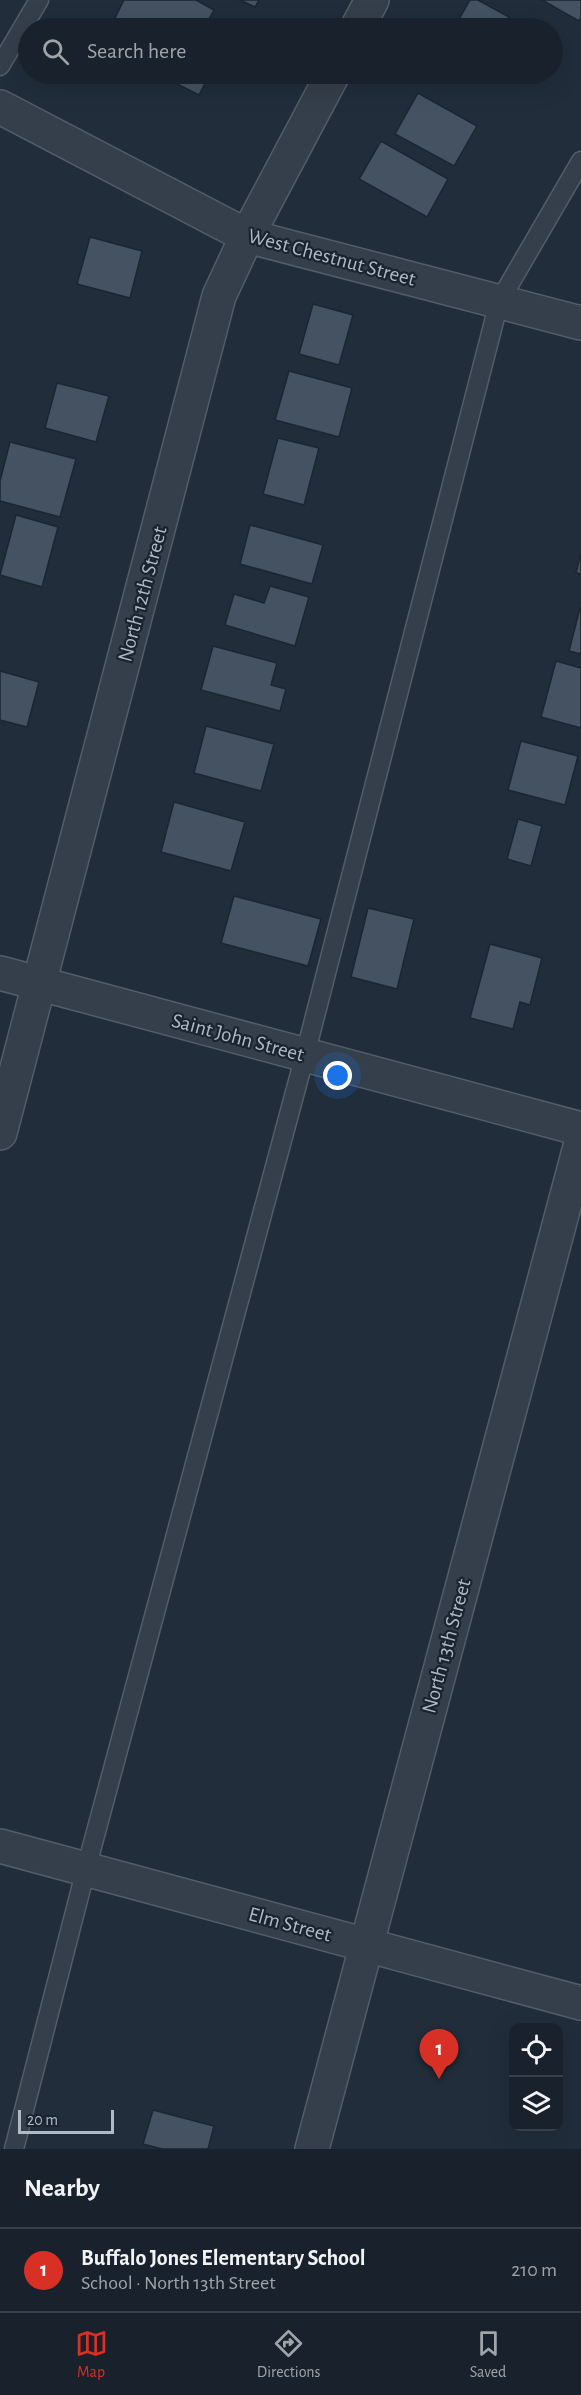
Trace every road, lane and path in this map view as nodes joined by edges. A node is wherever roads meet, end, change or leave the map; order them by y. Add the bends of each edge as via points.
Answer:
1 (39, 0) edge
2 (372, 0) edge
3 (28, 18) edge
4 (362, 18) edge
5 (18, 36) edge
6 (0, 66) edge
7 (328, 84) edge
8 (0, 107) edge
9 (581, 161) edge
10 (247, 236) junction
11 (499, 302) junction
12 (581, 323) edge
13 (0, 972) edge
14 (40, 984) junction
15 (304, 1055) junction
16 (581, 1129) edge
17 (0, 1133) edge
18 (581, 1143) edge
19 (0, 1846) edge
20 (86, 1869) junction
21 (366, 1945) junction
22 (581, 2003) edge
23 (14, 2149) edge
24 (312, 2149) edge

1 - 3 lane
2 - 4 street
5 - 6 lane
7 - 10 street, North 12th Street
8 - 10 street, West Chestnut Street
9 - 11 lane
10 - 11 street, West Chestnut Street
10 - 14 street, North 12th Street via 219,296
11 - 12 street, West Chestnut Street
11 - 15 lane
13 - 14 street, Saint John Street
14 - 15 street, Saint John Street
14 - 17 street, North 12th Street
15 - 16 street, Saint John Street
15 - 20 lane
18 - 21 street, North 13th Street
19 - 20 street, Elm Street
20 - 21 street, Elm Street
20 - 23 lane
21 - 22 street, Elm Street
21 - 24 street, North 13th Street

